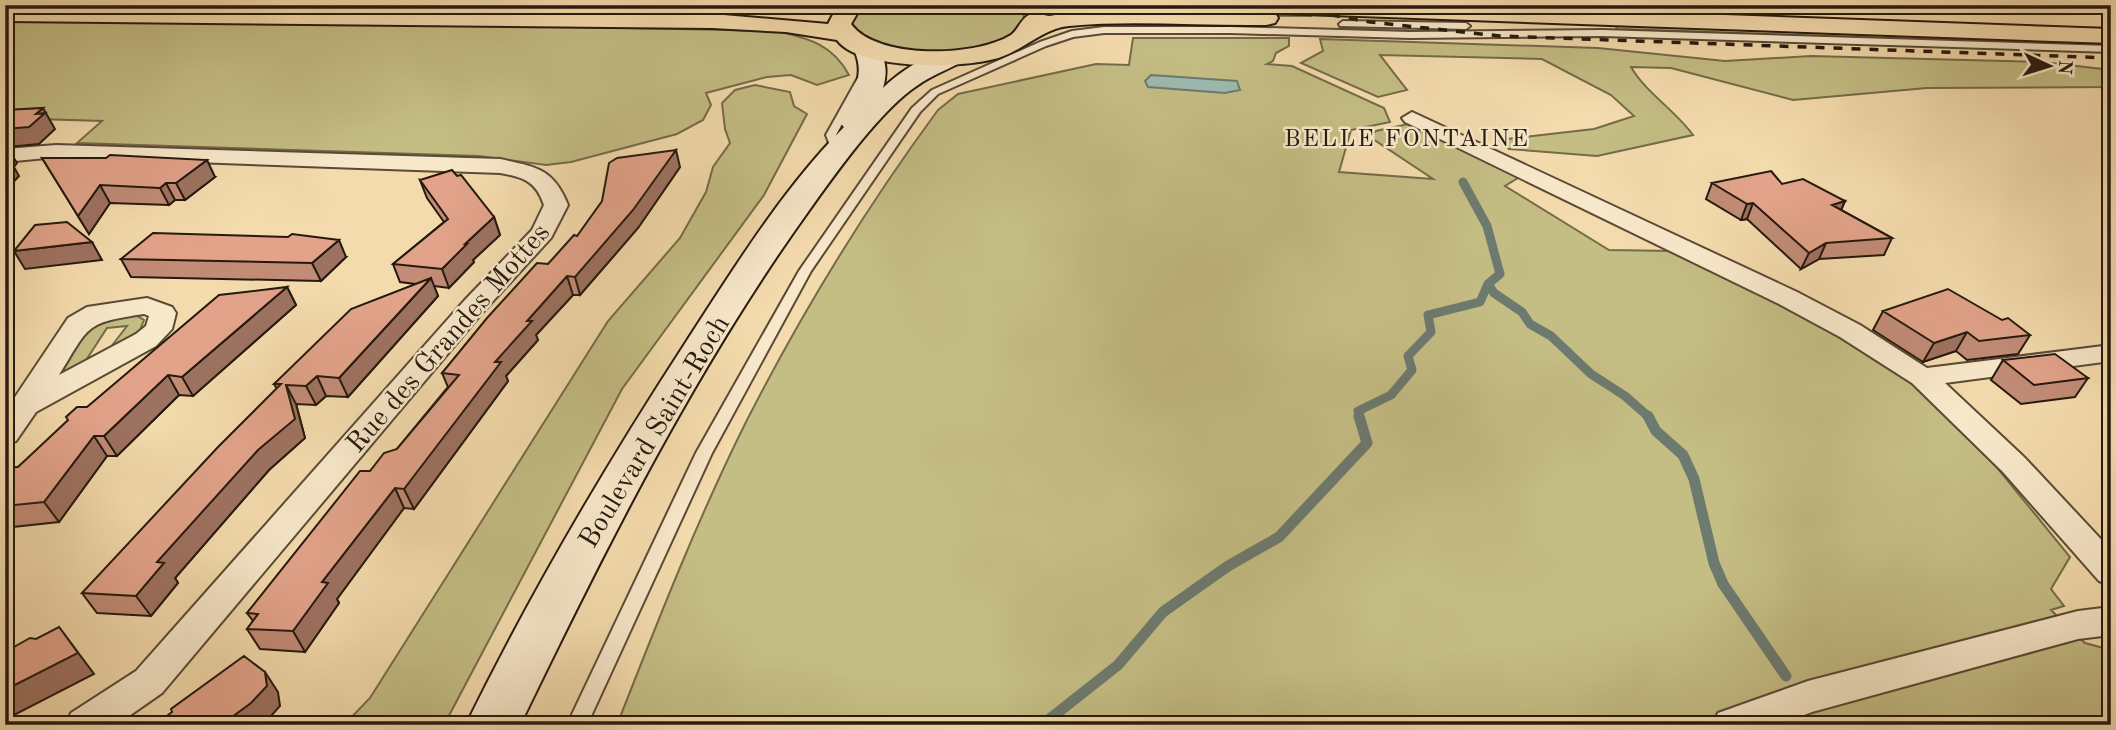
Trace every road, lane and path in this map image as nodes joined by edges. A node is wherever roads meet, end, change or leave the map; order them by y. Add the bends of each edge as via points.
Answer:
1 (11, 5) edge
2 (850, 5) edge
3 (1031, 5) edge
4 (1237, 5) edge
5 (818, 7) dead end
6 (1551, 11) edge
7 (74, 13) junction
8 (1398, 13) junction
9 (5, 14) edge
10 (712, 22) junction
11 (841, 33) junction
12 (2111, 36) edge
13 (1014, 47) junction
14 (2111, 49) edge
15 (867, 50) junction
16 (951, 58) junction
17 (1412, 118) dead end
18 (837, 151) junction
19 (5, 156) edge
20 (2111, 353) edge
21 (1922, 377) junction
22 (26, 405) junction
23 (5, 434) edge
24 (2111, 572) edge
25 (2111, 621) edge
26 (85, 725) edge
27 (493, 725) edge
28 (577, 725) edge
29 (1732, 725) edge

1 - 7 main road
2 - 11 main road via 839,18
3 - 13 main road via 1036,23
4 - 8 main road
5 - 10 main road
6 - 8 main road
6 - 12 main road
7 - 9 main road
7 - 10 main road
8 - 13 main road via 1315,18 1065,19 1048,24
10 - 11 main road
11 - 15 main road
13 - 14 lane via 1084,32 1234,30 1410,35 1586,32
13 - 16 main road
13 - 28 lane via 935,92 916,110 805,271 704,453
15 - 16 main road via 914,59
15 - 18 main road, Boulevard Saint-Roch via 873,59 874,77
16 - 18 main road, Boulevard Saint-Roch via 908,80
17 - 21 street via 1788,298
18 - 27 main road, Boulevard Saint-Roch via 754,263 641,444
19 - 26 street, Rue des Grandes Mottes via 56,151 500,166 537,175 550,185 556,205 543,233 464,317 149,682
20 - 21 street
21 - 24 street via 2014,465
22 - 22 street via 146,340 159,329 163,313 147,306 120,308 96,313 77,324
22 - 23 street
25 - 29 street via 2078,625 1808,697

